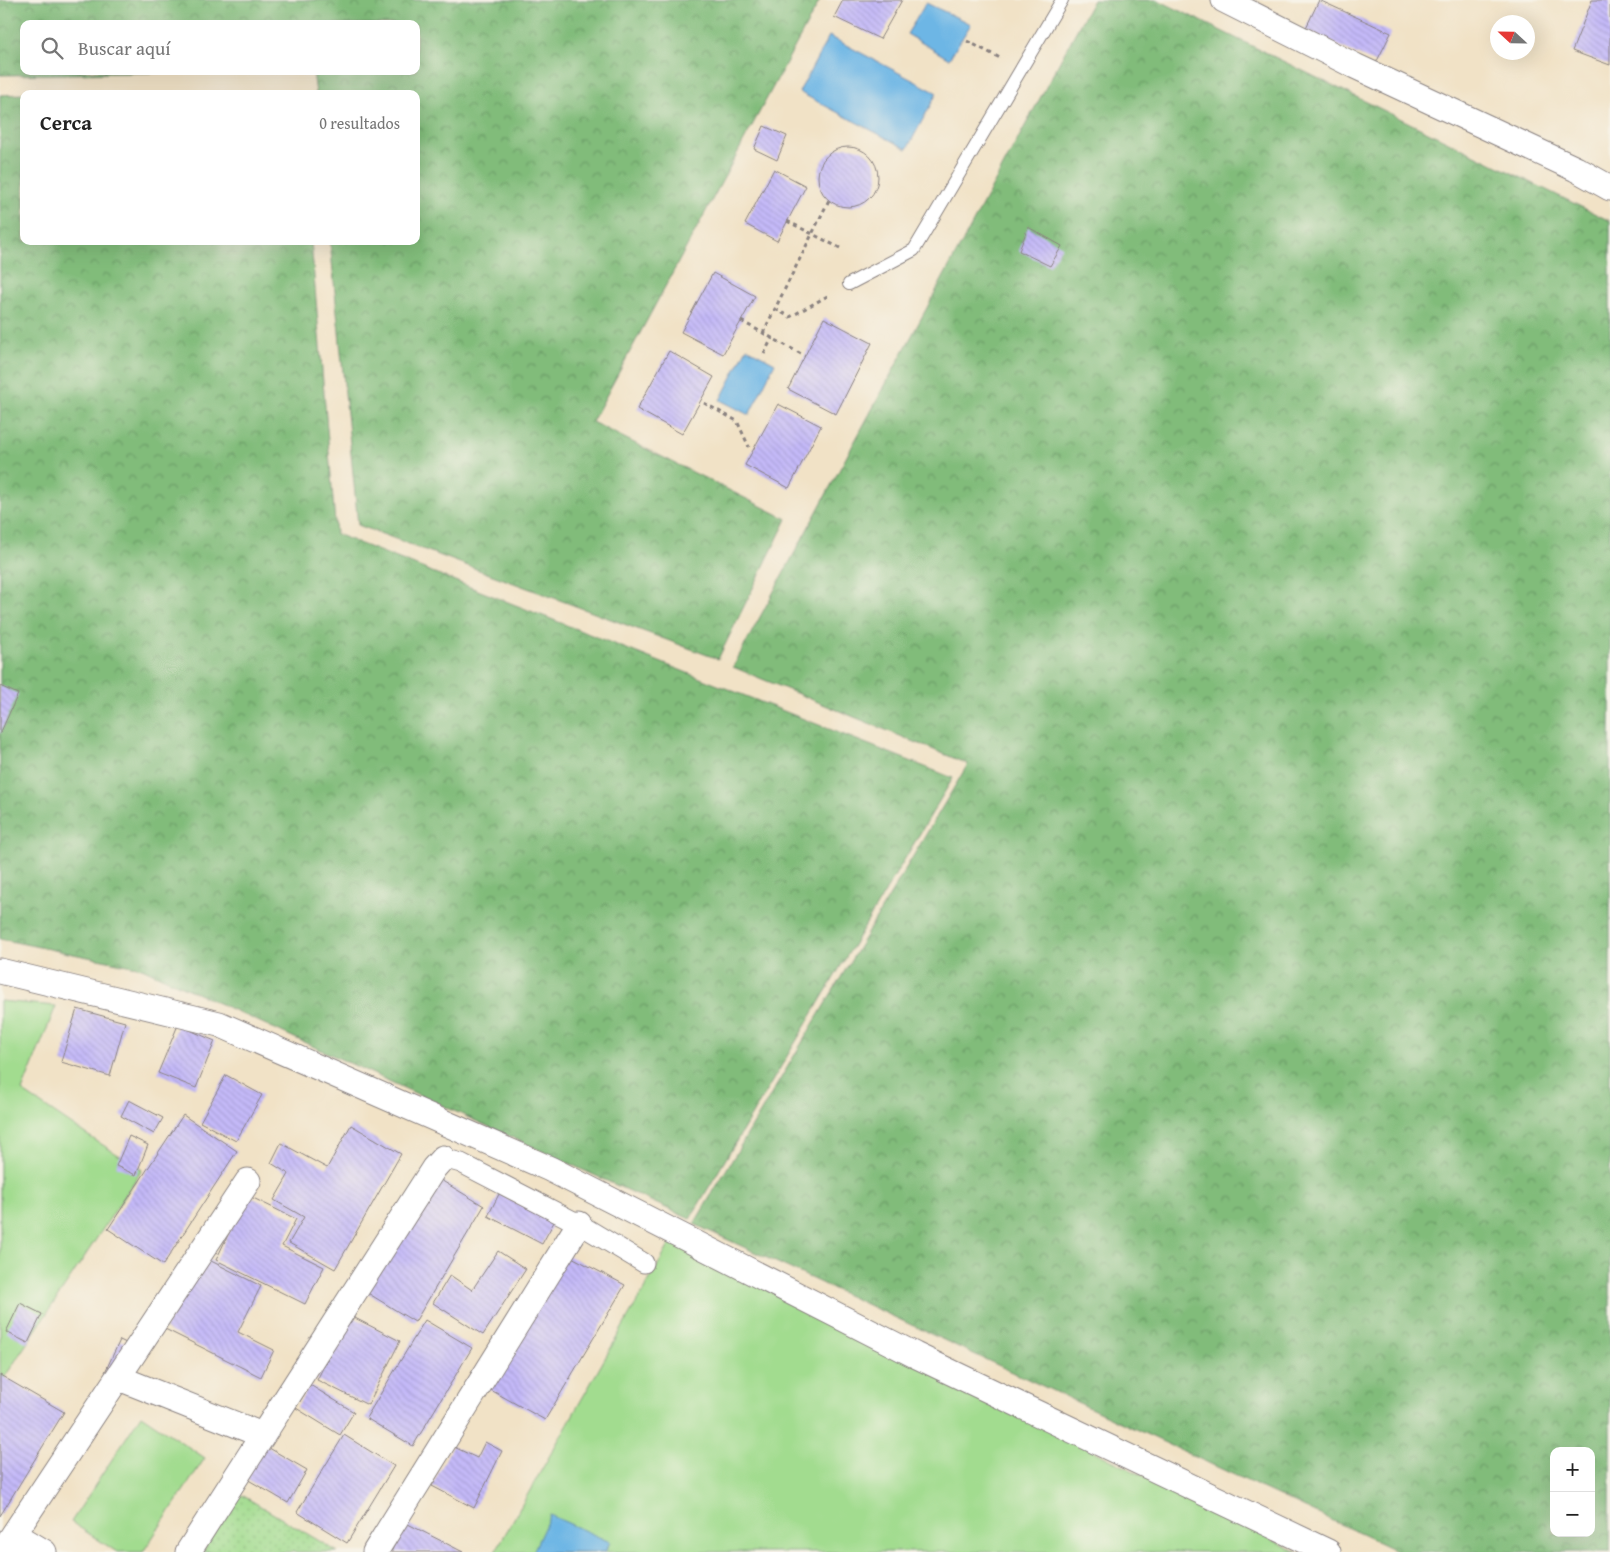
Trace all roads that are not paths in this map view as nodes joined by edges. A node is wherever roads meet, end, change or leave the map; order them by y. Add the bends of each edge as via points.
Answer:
1 (1062, 0) edge
2 (1224, 0) edge
3 (1610, 188) edge
4 (849, 284) road end
5 (0, 971) edge
6 (443, 1158) joint
7 (248, 1181) dead end
8 (579, 1224) junction
9 (644, 1263) dead end
10 (119, 1378) junction
11 (262, 1436) junction
12 (8, 1543) edge
13 (44, 1552) edge
14 (188, 1552) edge
15 (375, 1552) edge
16 (1328, 1552) edge

1 - 4 lane via 914,250
2 - 3 street
5 - 16 street via 219,1024 550,1169 914,1355
6 - 8 street via 461,1163
6 - 11 street
7 - 10 street
8 - 9 street
8 - 15 street
10 - 11 street
10 - 12 street
11 - 14 street
12 - 13 street

